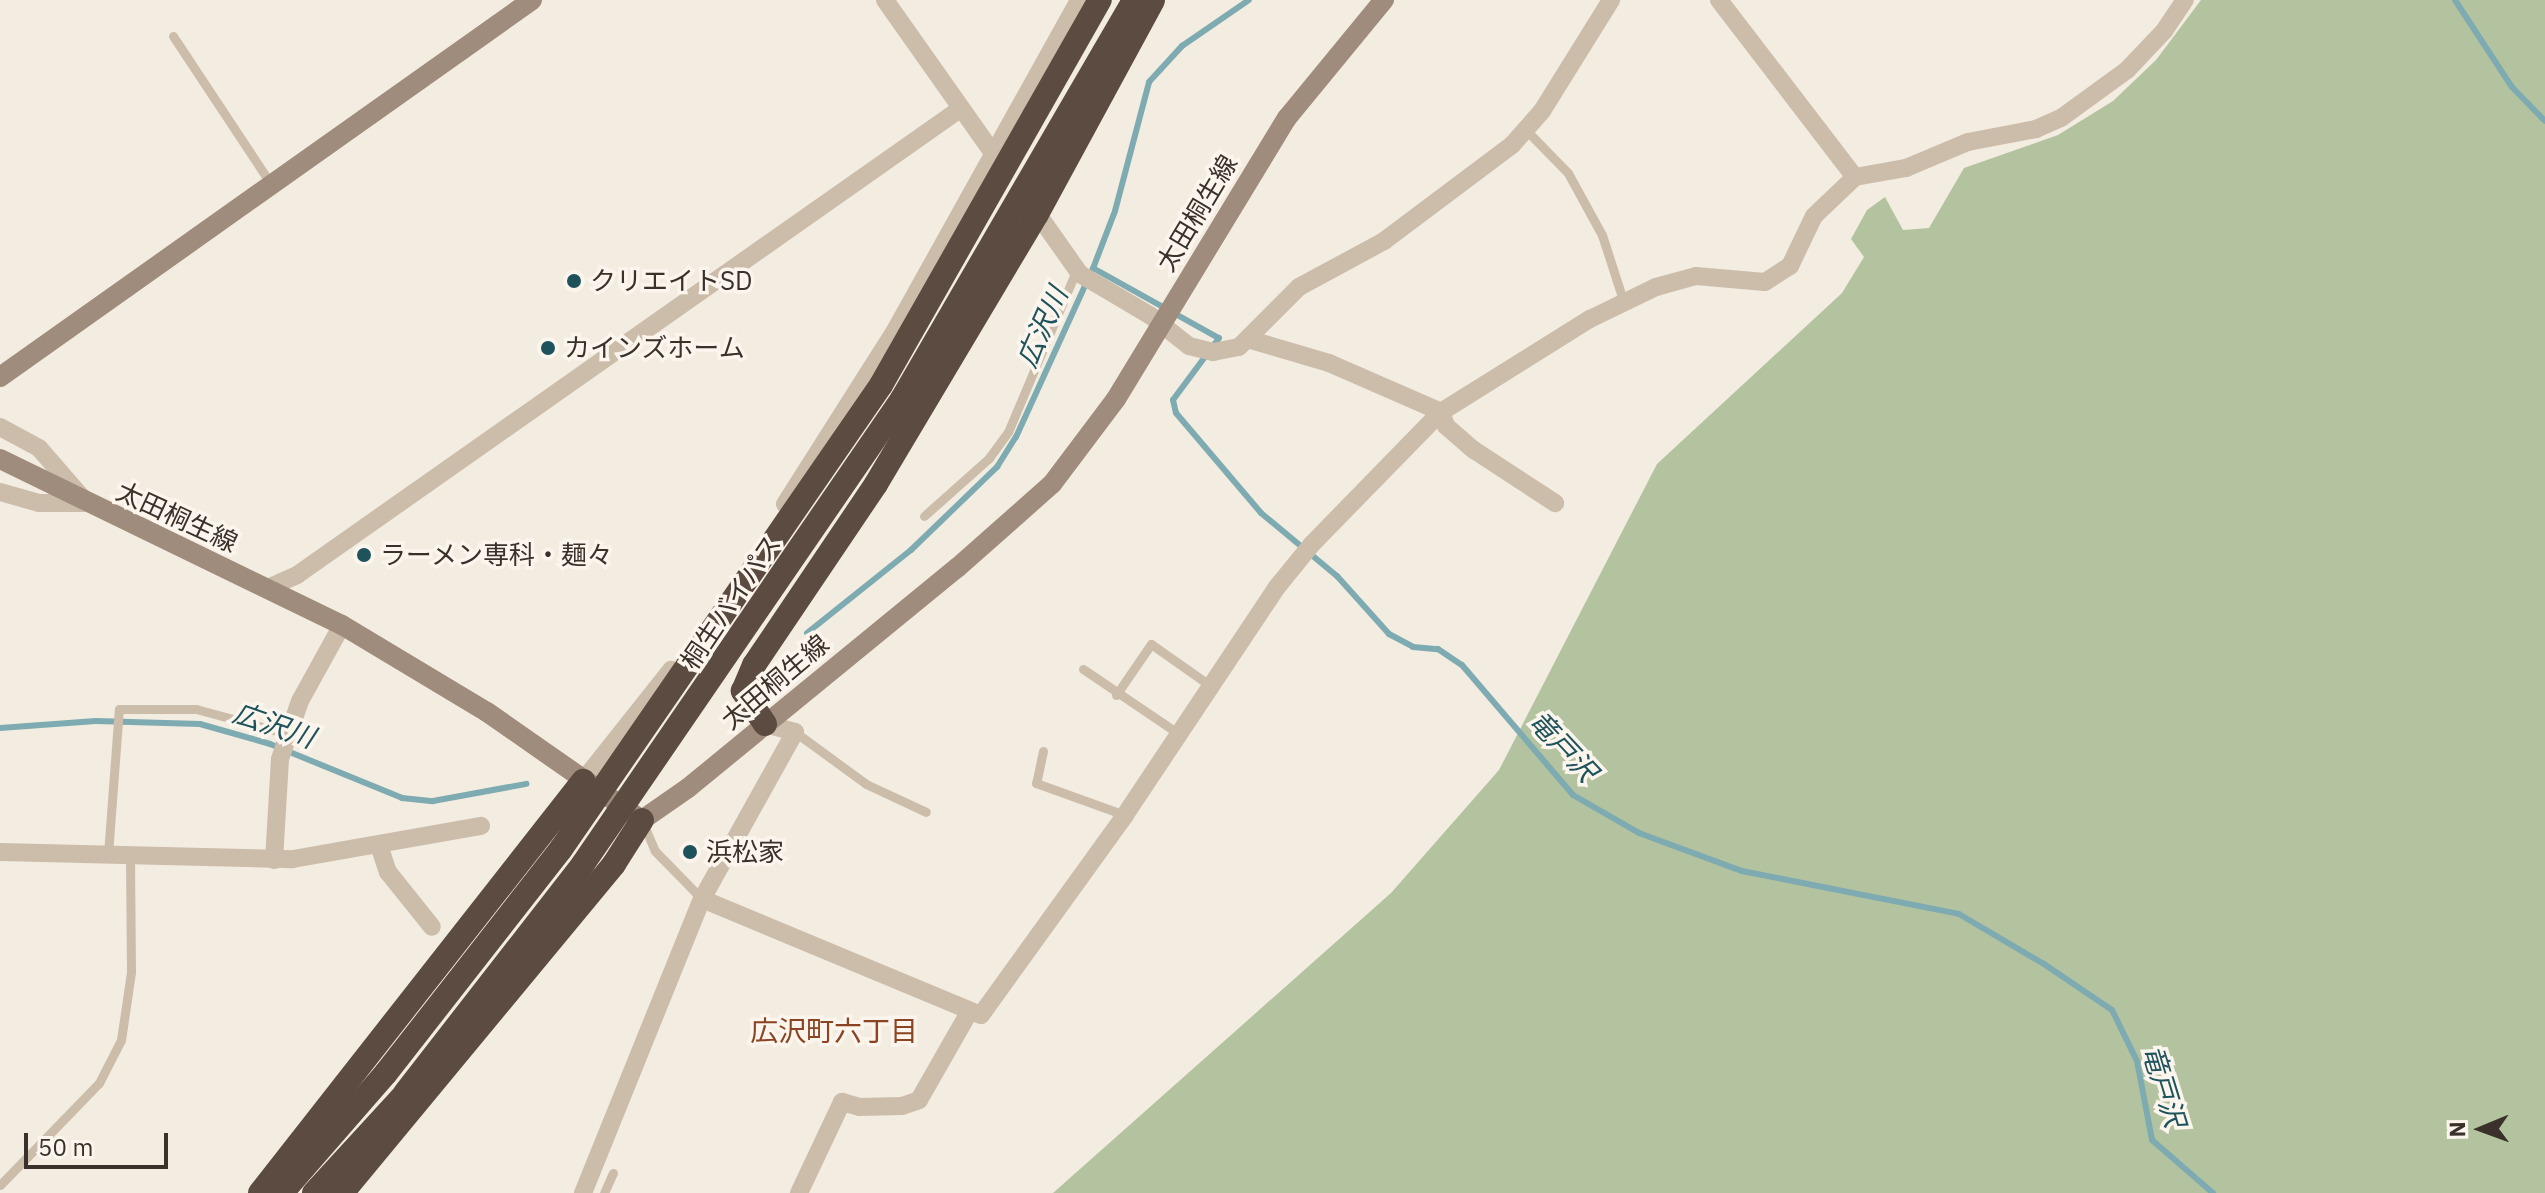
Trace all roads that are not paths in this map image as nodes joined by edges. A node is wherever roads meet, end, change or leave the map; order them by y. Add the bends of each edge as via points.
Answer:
1 (532, 0) edge
2 (885, 0) edge
3 (1079, 0) edge
4 (1100, 0) edge
5 (1134, 0) edge
6 (1153, 0) edge
7 (1384, 0) edge
8 (1611, 0) edge
9 (1719, 0) edge
10 (2185, 0) edge
11 (173, 36) dead end
12 (960, 109) junction
13 (1526, 130) junction
14 (995, 156) junction
15 (1855, 177) junction
16 (271, 184) junction
17 (1033, 208) junction
18 (1083, 276) junction
19 (1623, 300) junction
20 (1160, 326) junction
21 (1251, 340) junction
22 (0, 377) edge
23 (1441, 412) junction
24 (0, 427) edge
25 (0, 459) edge
26 (0, 492) edge
27 (87, 503) junction
28 (1555, 503) dead end
29 (924, 516) dead end
30 (268, 588) junction
31 (342, 625) junction
32 (1083, 669) dead end
33 (1208, 684) junction
34 (1116, 695) junction
35 (765, 724) junction
36 (795, 732) junction
37 (1176, 732) junction
38 (287, 737) junction
39 (1043, 751) dead end
40 (583, 781) junction
41 (926, 812) dead end
42 (1125, 815) junction
43 (642, 820) junction
44 (481, 826) dead end
45 (379, 845) junction
46 (0, 852) edge
47 (108, 854) junction
48 (130, 855) junction
49 (274, 860) junction
50 (702, 899) junction
51 (432, 927) dead end
52 (968, 1014) junction
53 (613, 1173) dead end
54 (0, 1185) edge
55 (260, 1193) edge
56 (281, 1193) edge
57 (314, 1193) edge
58 (342, 1193) edge
59 (583, 1193) edge
60 (604, 1193) edge
61 (799, 1193) edge

1 - 16 main road
2 - 12 street
3 - 14 street
4 - 56 highway, 桐生バイパス, bridge via 881,385 561,849 386,1073
5 - 57 highway, 桐生バイパス, bridge via 902,399 583,864 405,1093
6 - 17 highway
7 - 20 main road, 太田桐生線 via 1287,118
8 - 13 street
9 - 15 street
10 - 15 street via 2127,70 2061,118 2036,129 1968,142 1906,168
11 - 16 lane
12 - 14 street
12 - 30 street via 297,575
13 - 19 lane via 1568,173 1602,235
13 - 21 street via 1384,241 1299,287
14 - 40 street via 896,329 790,497 669,674
15 - 19 street via 1814,216 1790,266 1765,282 1696,276
16 - 22 main road
17 - 18 street
17 - 35 highway via 876,484 754,665 743,691
18 - 20 street
18 - 29 lane via 1008,432 989,458
19 - 23 street
20 - 21 street via 1202,350 1226,352
20 - 35 main road, 太田桐生線 via 1110,408 1044,492
21 - 23 street via 1367,377
23 - 28 street via 1446,426 1474,450
23 - 33 street via 1312,544
24 - 27 street via 39,448
25 - 27 main road, 太田桐生線
26 - 27 street via 39,503
27 - 30 main road, 太田桐生線
30 - 31 main road, 太田桐生線
31 - 38 street
31 - 40 main road, 太田桐生線 via 487,712
32 - 34 lane
33 - 34 lane via 1151,644
33 - 37 street
34 - 37 lane
35 - 36 street
35 - 43 main road, 太田桐生線
36 - 41 lane via 866,784
36 - 50 street
37 - 42 street
38 - 47 lane via 196,709 131,707 117,715
38 - 49 street via 280,759
39 - 42 lane via 1036,783
40 - 43 main road, 太田桐生線
40 - 55 highway
42 - 52 street via 988,1008 981,1015
43 - 50 lane via 655,851
43 - 58 highway via 614,864
44 - 45 street
45 - 49 street
45 - 51 street via 388,872
46 - 47 street
47 - 48 street
48 - 49 street
48 - 54 lane via 131,972 121,1040 99,1083
50 - 52 street
50 - 59 street
52 - 61 street via 919,1100 859,1107 842,1102
53 - 60 lane

